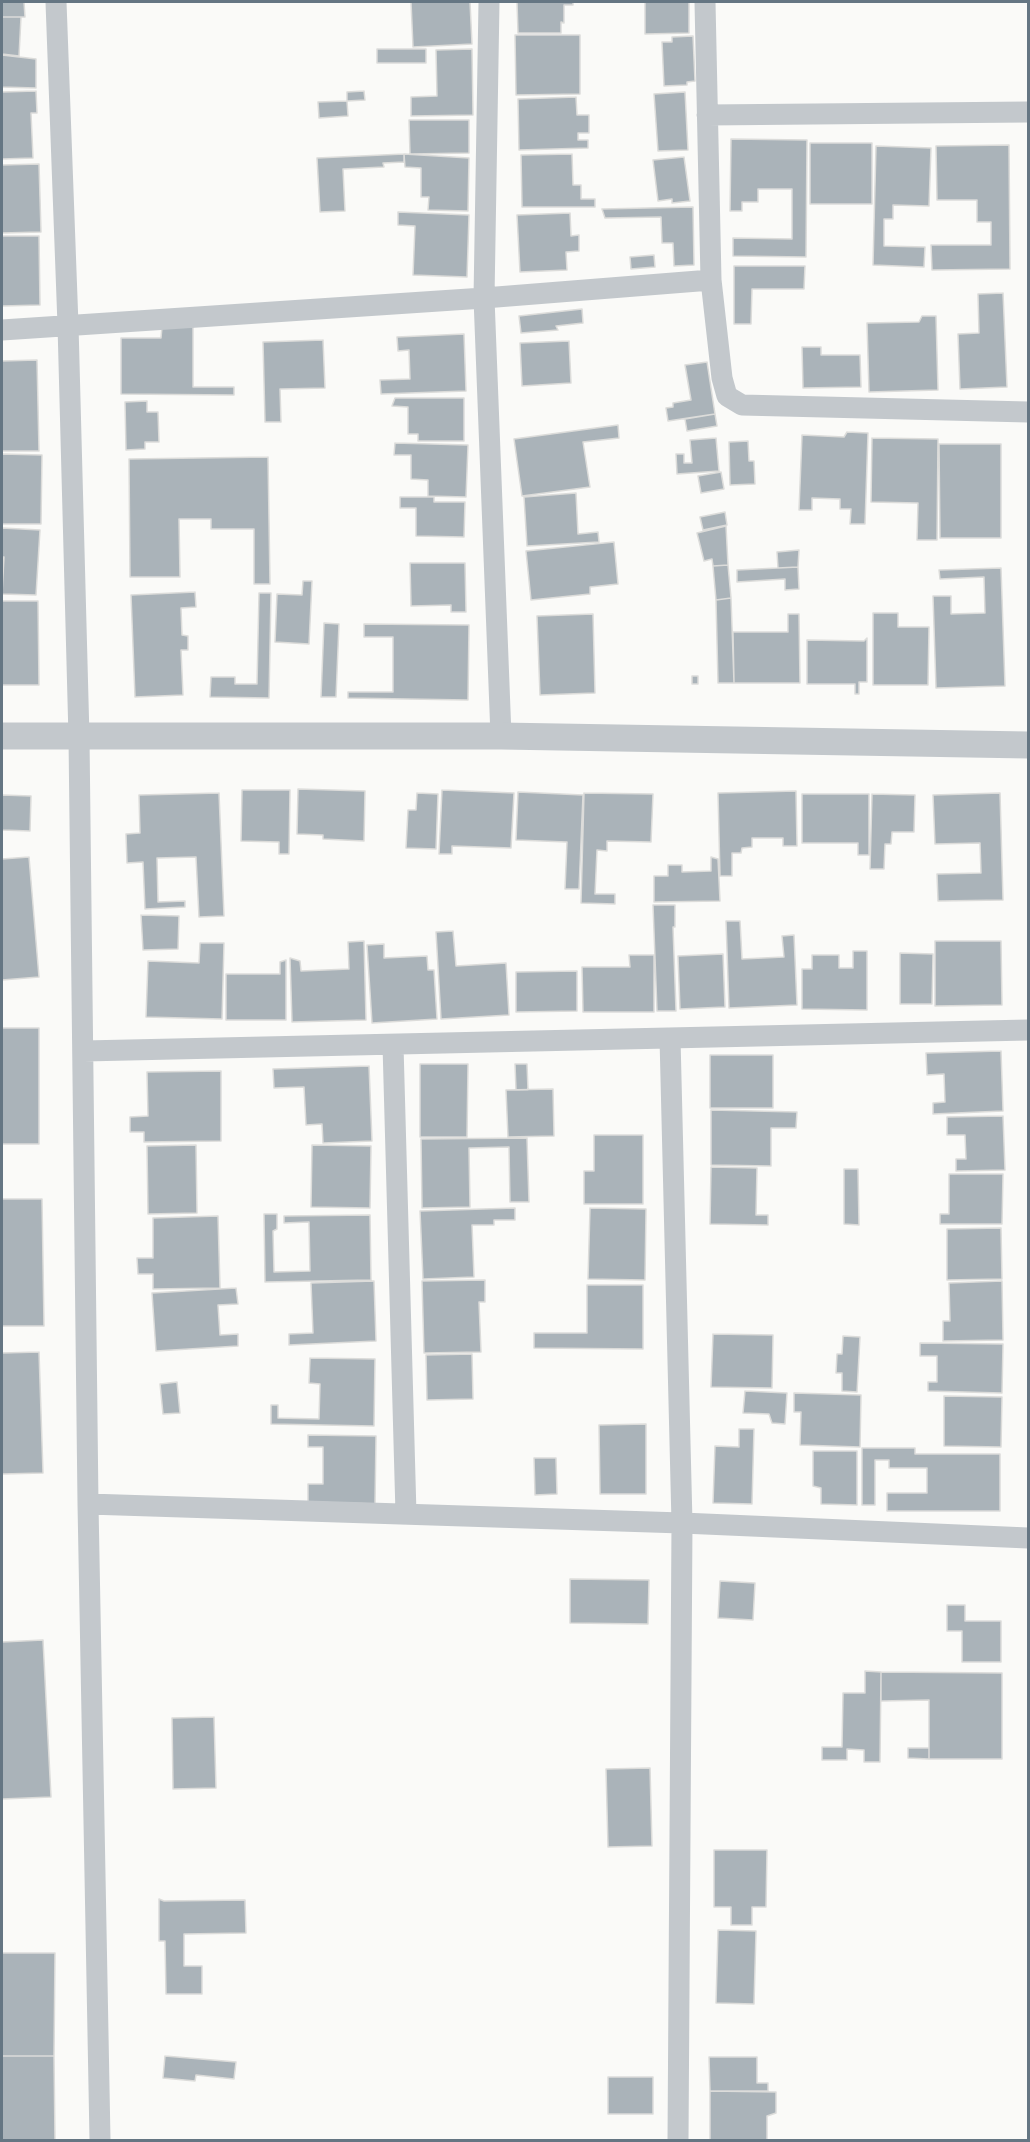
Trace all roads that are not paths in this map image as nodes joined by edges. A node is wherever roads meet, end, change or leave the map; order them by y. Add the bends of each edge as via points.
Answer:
1 (56, 2) edge
2 (489, 2) edge
3 (705, 2) edge
4 (1029, 112) edge
5 (707, 114) junction
6 (711, 280) junction
7 (484, 298) junction
8 (68, 325) junction
9 (2, 330) edge
10 (1029, 412) edge
11 (2, 736) edge
12 (79, 736) junction
13 (501, 736) junction
14 (1029, 745) edge
15 (1029, 1030) edge
16 (670, 1038) junction
17 (393, 1045) junction
18 (84, 1052) junction
19 (88, 1504) junction
20 (406, 1514) junction
21 (682, 1523) junction
22 (1029, 1538) edge
23 (100, 2140) edge
24 (678, 2140) edge

1 - 8 street
2 - 7 street
3 - 5 street
4 - 5 street
5 - 6 street
6 - 7 street
6 - 10 street via 722,378 727,396 742,405
7 - 8 street
7 - 13 street
8 - 9 street
8 - 12 street
11 - 12 street
12 - 13 street
12 - 18 street
13 - 14 street
15 - 16 street
16 - 17 street
16 - 21 street
17 - 18 street
17 - 20 street
18 - 19 street
19 - 20 street
19 - 23 street
20 - 21 street
21 - 22 street
21 - 24 street

